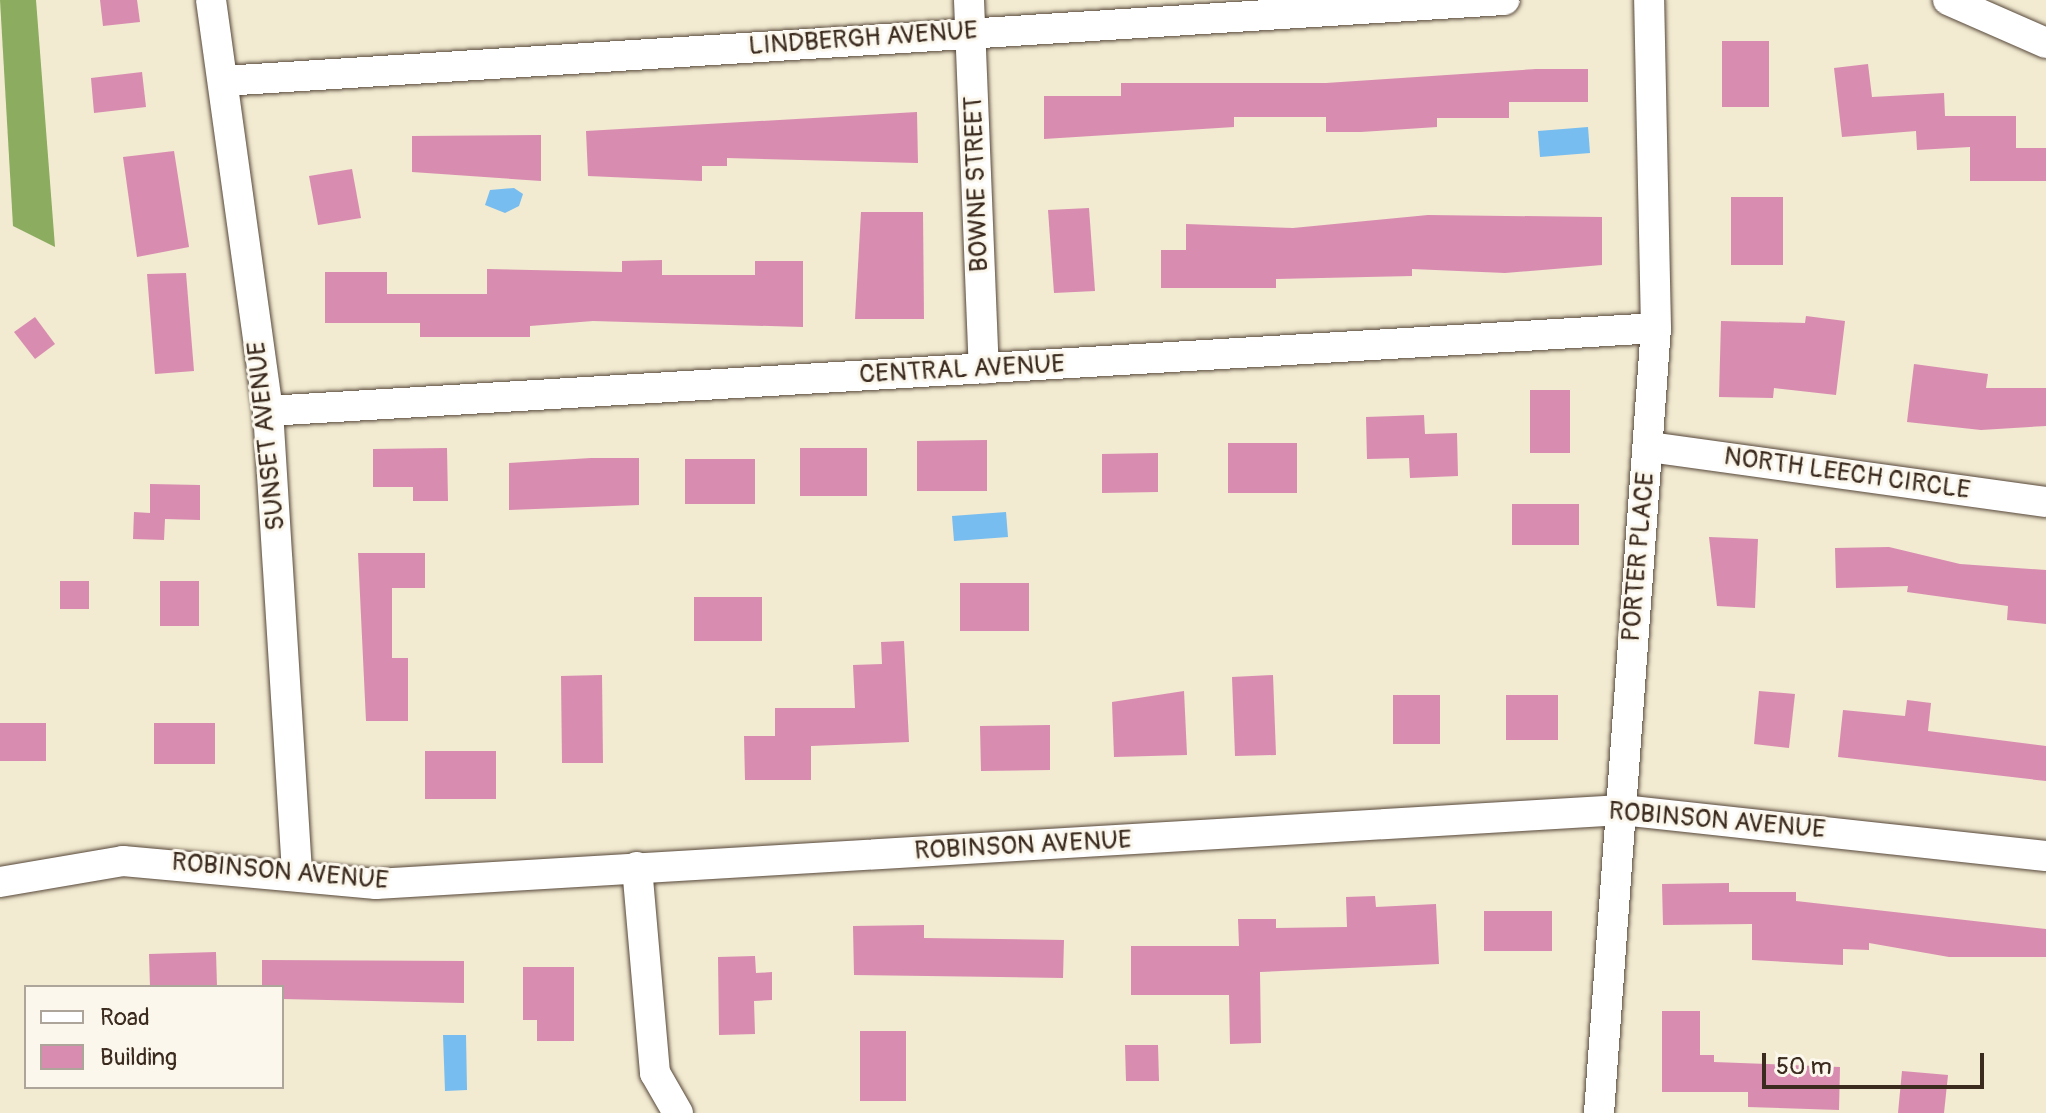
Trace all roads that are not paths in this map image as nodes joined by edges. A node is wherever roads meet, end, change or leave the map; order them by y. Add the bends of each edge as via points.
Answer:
1 (211, 0) edge
2 (969, 0) edge
3 (1504, 0) edge
4 (1649, 0) edge
5 (1948, 0) edge
6 (1310, 6) edge
7 (971, 32) junction
8 (2046, 43) edge
9 (223, 81) junction
10 (1656, 328) junction
11 (984, 369) junction
12 (268, 411) junction
13 (1649, 447) junction
14 (2046, 502) edge
15 (1622, 810) junction
16 (2046, 856) edge
17 (637, 867) junction
18 (297, 874) junction
19 (6, 876) edge
20 (678, 1113) edge
21 (1599, 1113) edge

1 - 9 street, SUNSET AVENUE
2 - 7 street, BOWNE STREET
3 - 6 street, LINDBERGH AVENUE
4 - 10 street, PORTER PLACE
5 - 8 street
6 - 7 street, LINDBERGH AVENUE
7 - 9 street, LINDBERGH AVENUE
7 - 11 street, BOWNE STREET
9 - 12 street, SUNSET AVENUE
10 - 11 street, CENTRAL AVENUE
10 - 13 street, PORTER PLACE
11 - 12 street, CENTRAL AVENUE
12 - 18 street, SUNSET AVENUE
13 - 14 street, NORTH LEECH CIRCLE
13 - 15 street, PORTER PLACE
15 - 16 street, ROBINSON AVENUE
15 - 17 street, ROBINSON AVENUE
15 - 21 street, PORTER PLACE
17 - 18 street, ROBINSON AVENUE via 376,884
17 - 20 street via 655,1073
18 - 19 street, ROBINSON AVENUE via 123,861

